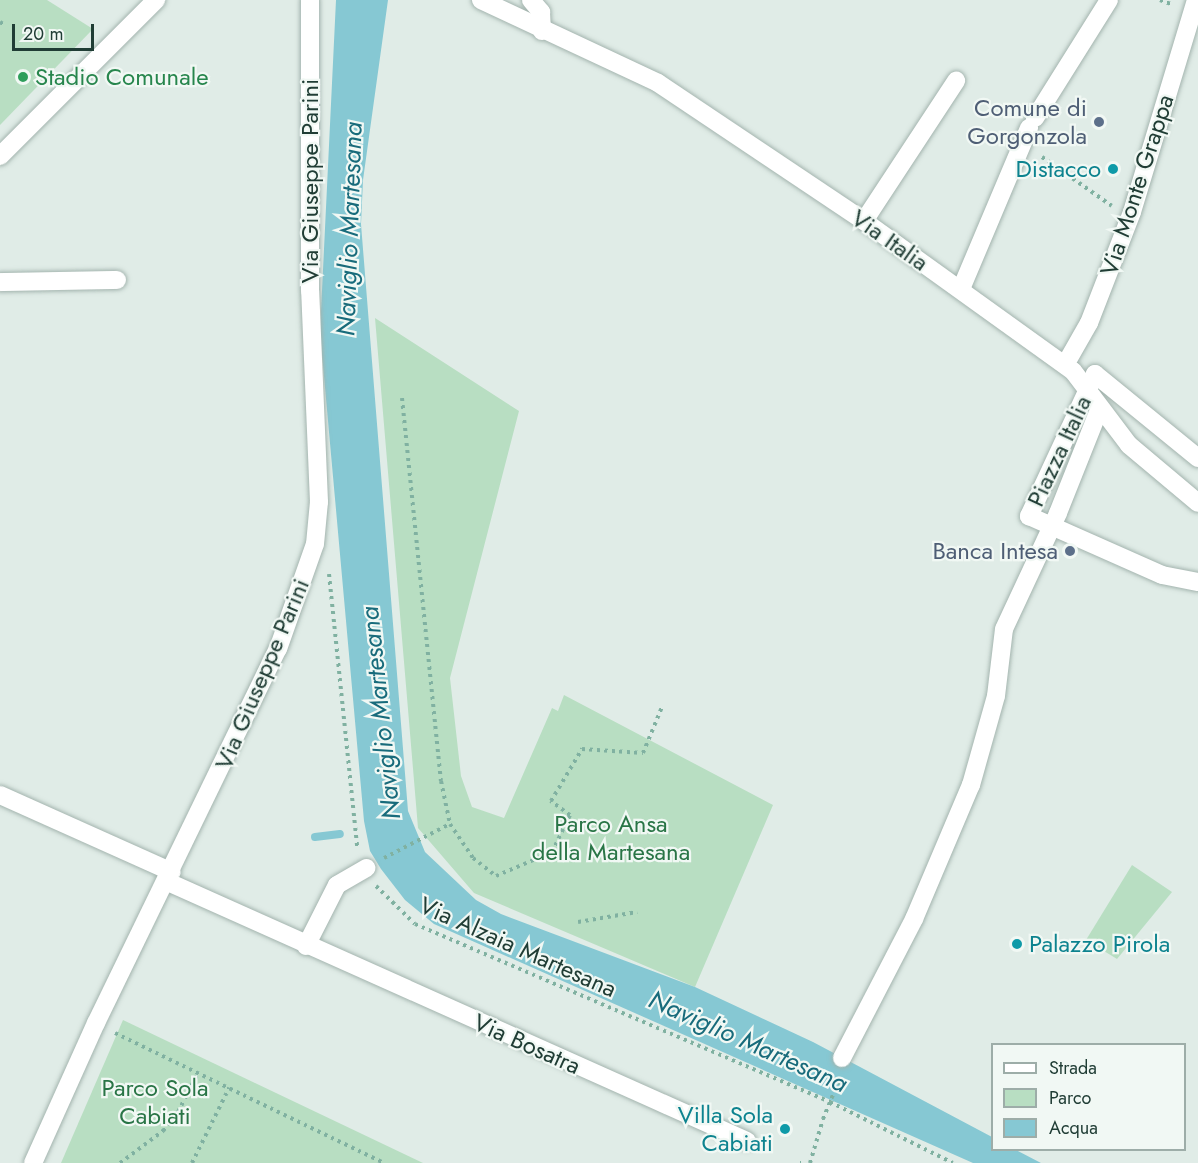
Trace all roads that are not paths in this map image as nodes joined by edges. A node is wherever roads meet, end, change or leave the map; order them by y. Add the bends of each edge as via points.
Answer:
1 (156, 0) edge
2 (310, 0) edge
3 (481, 0) edge
4 (531, 0) edge
5 (1109, 0) edge
6 (1196, 0) edge
7 (542, 31) junction
8 (956, 81) dead end
9 (0, 156) edge
10 (864, 221) junction
11 (117, 280) dead end
12 (0, 282) edge
13 (961, 289) junction
14 (1065, 365) junction
15 (1087, 389) junction
16 (1099, 410) junction
17 (1198, 458) edge
18 (1198, 503) edge
19 (1052, 526) junction
20 (1198, 582) edge
21 (0, 795) edge
22 (366, 868) road end
23 (170, 877) junction
24 (306, 946) junction
25 (842, 1066) road end
26 (747, 1141) dead end
27 (33, 1163) edge

1 - 9 street
2 - 23 street, Via Giuseppe Parini via 310,281 318,530 278,649
3 - 7 street, Via Italia
4 - 7 street via 541,12
5 - 13 street via 1029,129
6 - 14 street, Via Monte Grappa via 1130,217 1089,324
7 - 10 street, Via Italia via 658,83
8 - 10 street
10 - 13 street, Via Italia
11 - 12 street
13 - 14 street, Via Italia
14 - 15 street, Via Italia
15 - 16 street, Via Italia
15 - 17 street, Piazza Italia via 1095,374
15 - 19 street, Piazza Italia via 1029,516
16 - 18 street, Via Italia via 1139,455
16 - 19 street
19 - 20 street, Piazza Italia via 1162,576
19 - 25 street via 1004,629 996,696 971,785 914,919
21 - 23 street, Via Bosatra
22 - 24 street via 337,885
23 - 24 street, Via Bosatra
23 - 27 street, Via Giuseppe Parini via 96,1023
24 - 26 street, Via Bosatra

